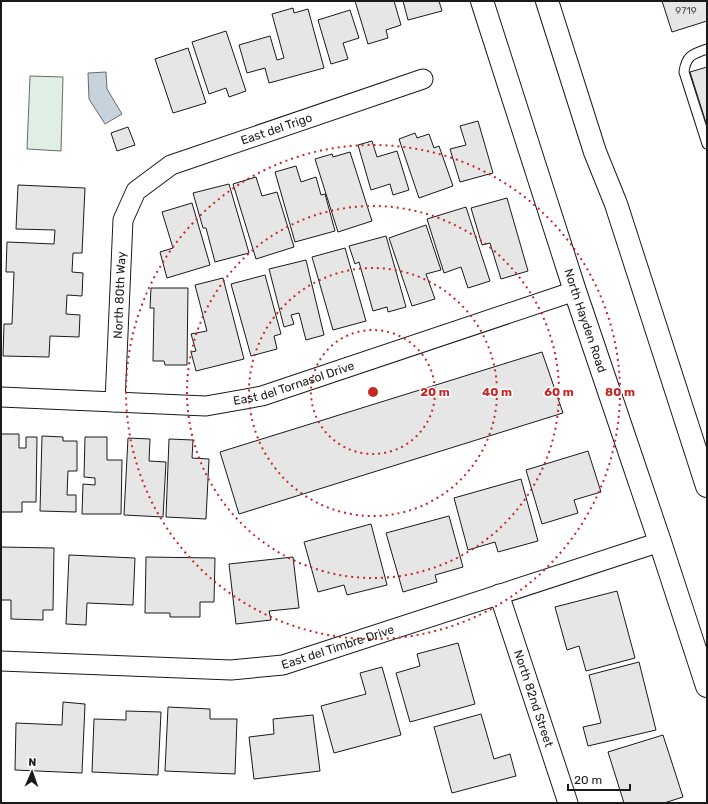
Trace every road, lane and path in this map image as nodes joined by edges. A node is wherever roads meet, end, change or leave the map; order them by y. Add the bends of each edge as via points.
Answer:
1 (482, 1) edge
2 (547, 1) edge
3 (707, 49) edge
4 (423, 79) dead end
5 (707, 144) edge
6 (136, 191) joint
7 (575, 290) junction
8 (1, 398) edge
9 (115, 402) junction
10 (707, 486) edge
11 (660, 542) junction
12 (499, 594) junction
13 (1, 661) edge
14 (707, 686) edge
15 (568, 803) edge

1 - 7 main road, North Hayden Road
2 - 10 main road
3 - 5 lane via 688,59 684,72
4 - 6 street, East del Trigo via 171,165
6 - 9 street, North 80th Way via 123,220
7 - 9 street, East del Tornasol Drive via 262,396 206,406
7 - 11 main road, North Hayden Road
8 - 9 street, East del Tornasol Drive
11 - 12 street, East del Timbre Drive
11 - 14 main road, North Hayden Road
12 - 13 street, East del Timbre Drive via 283,665 231,670
12 - 15 street, North 82nd Street

